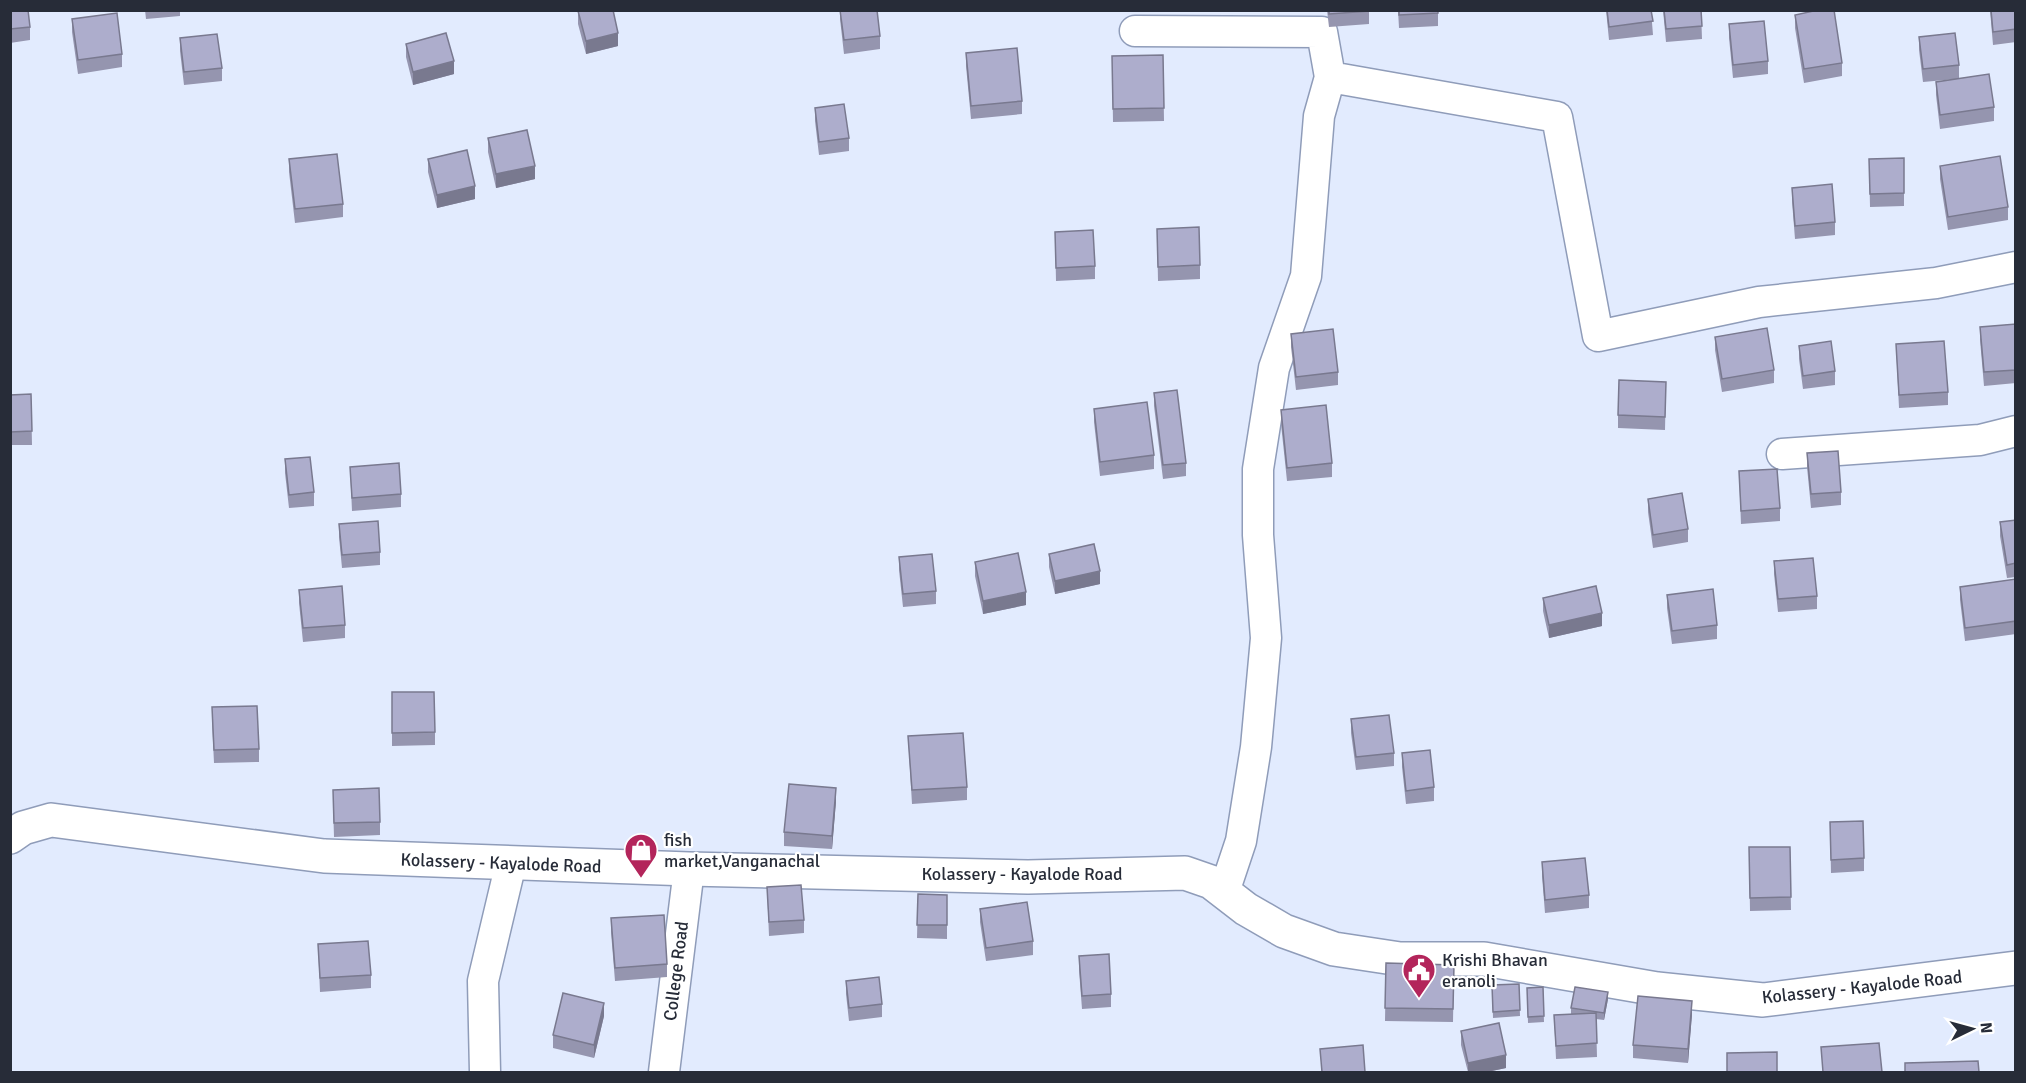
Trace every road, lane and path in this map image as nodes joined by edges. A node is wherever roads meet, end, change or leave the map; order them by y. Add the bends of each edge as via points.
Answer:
1 (1321, 21) edge
2 (1136, 31) dead end
3 (1330, 77) junction
4 (2016, 267) edge
5 (2016, 431) edge
6 (1782, 454) dead end
7 (10, 837) edge
8 (511, 863) junction
9 (689, 869) junction
10 (1224, 892) junction
11 (2016, 968) edge
12 (485, 1072) edge
13 (664, 1072) edge

1 - 2 street
1 - 3 street
3 - 4 street via 1557,117 1598,336 1759,302 1936,283
3 - 10 street via 1319,116 1306,276 1274,368 1258,469 1258,535 1266,638 1256,747 1241,841
5 - 6 street via 1980,440
7 - 8 main road, Kolassery - Kayalode Road via 23,828 51,820 324,856
8 - 9 main road, Kolassery - Kayalode Road
8 - 12 street via 483,981
9 - 10 main road, Kolassery - Kayalode Road via 1028,877 1185,873 1211,882
9 - 13 street, College Road
10 - 11 main road, Kolassery - Kayalode Road via 1284,931 1334,948 1400,958 1484,959 1657,989 1763,1000

